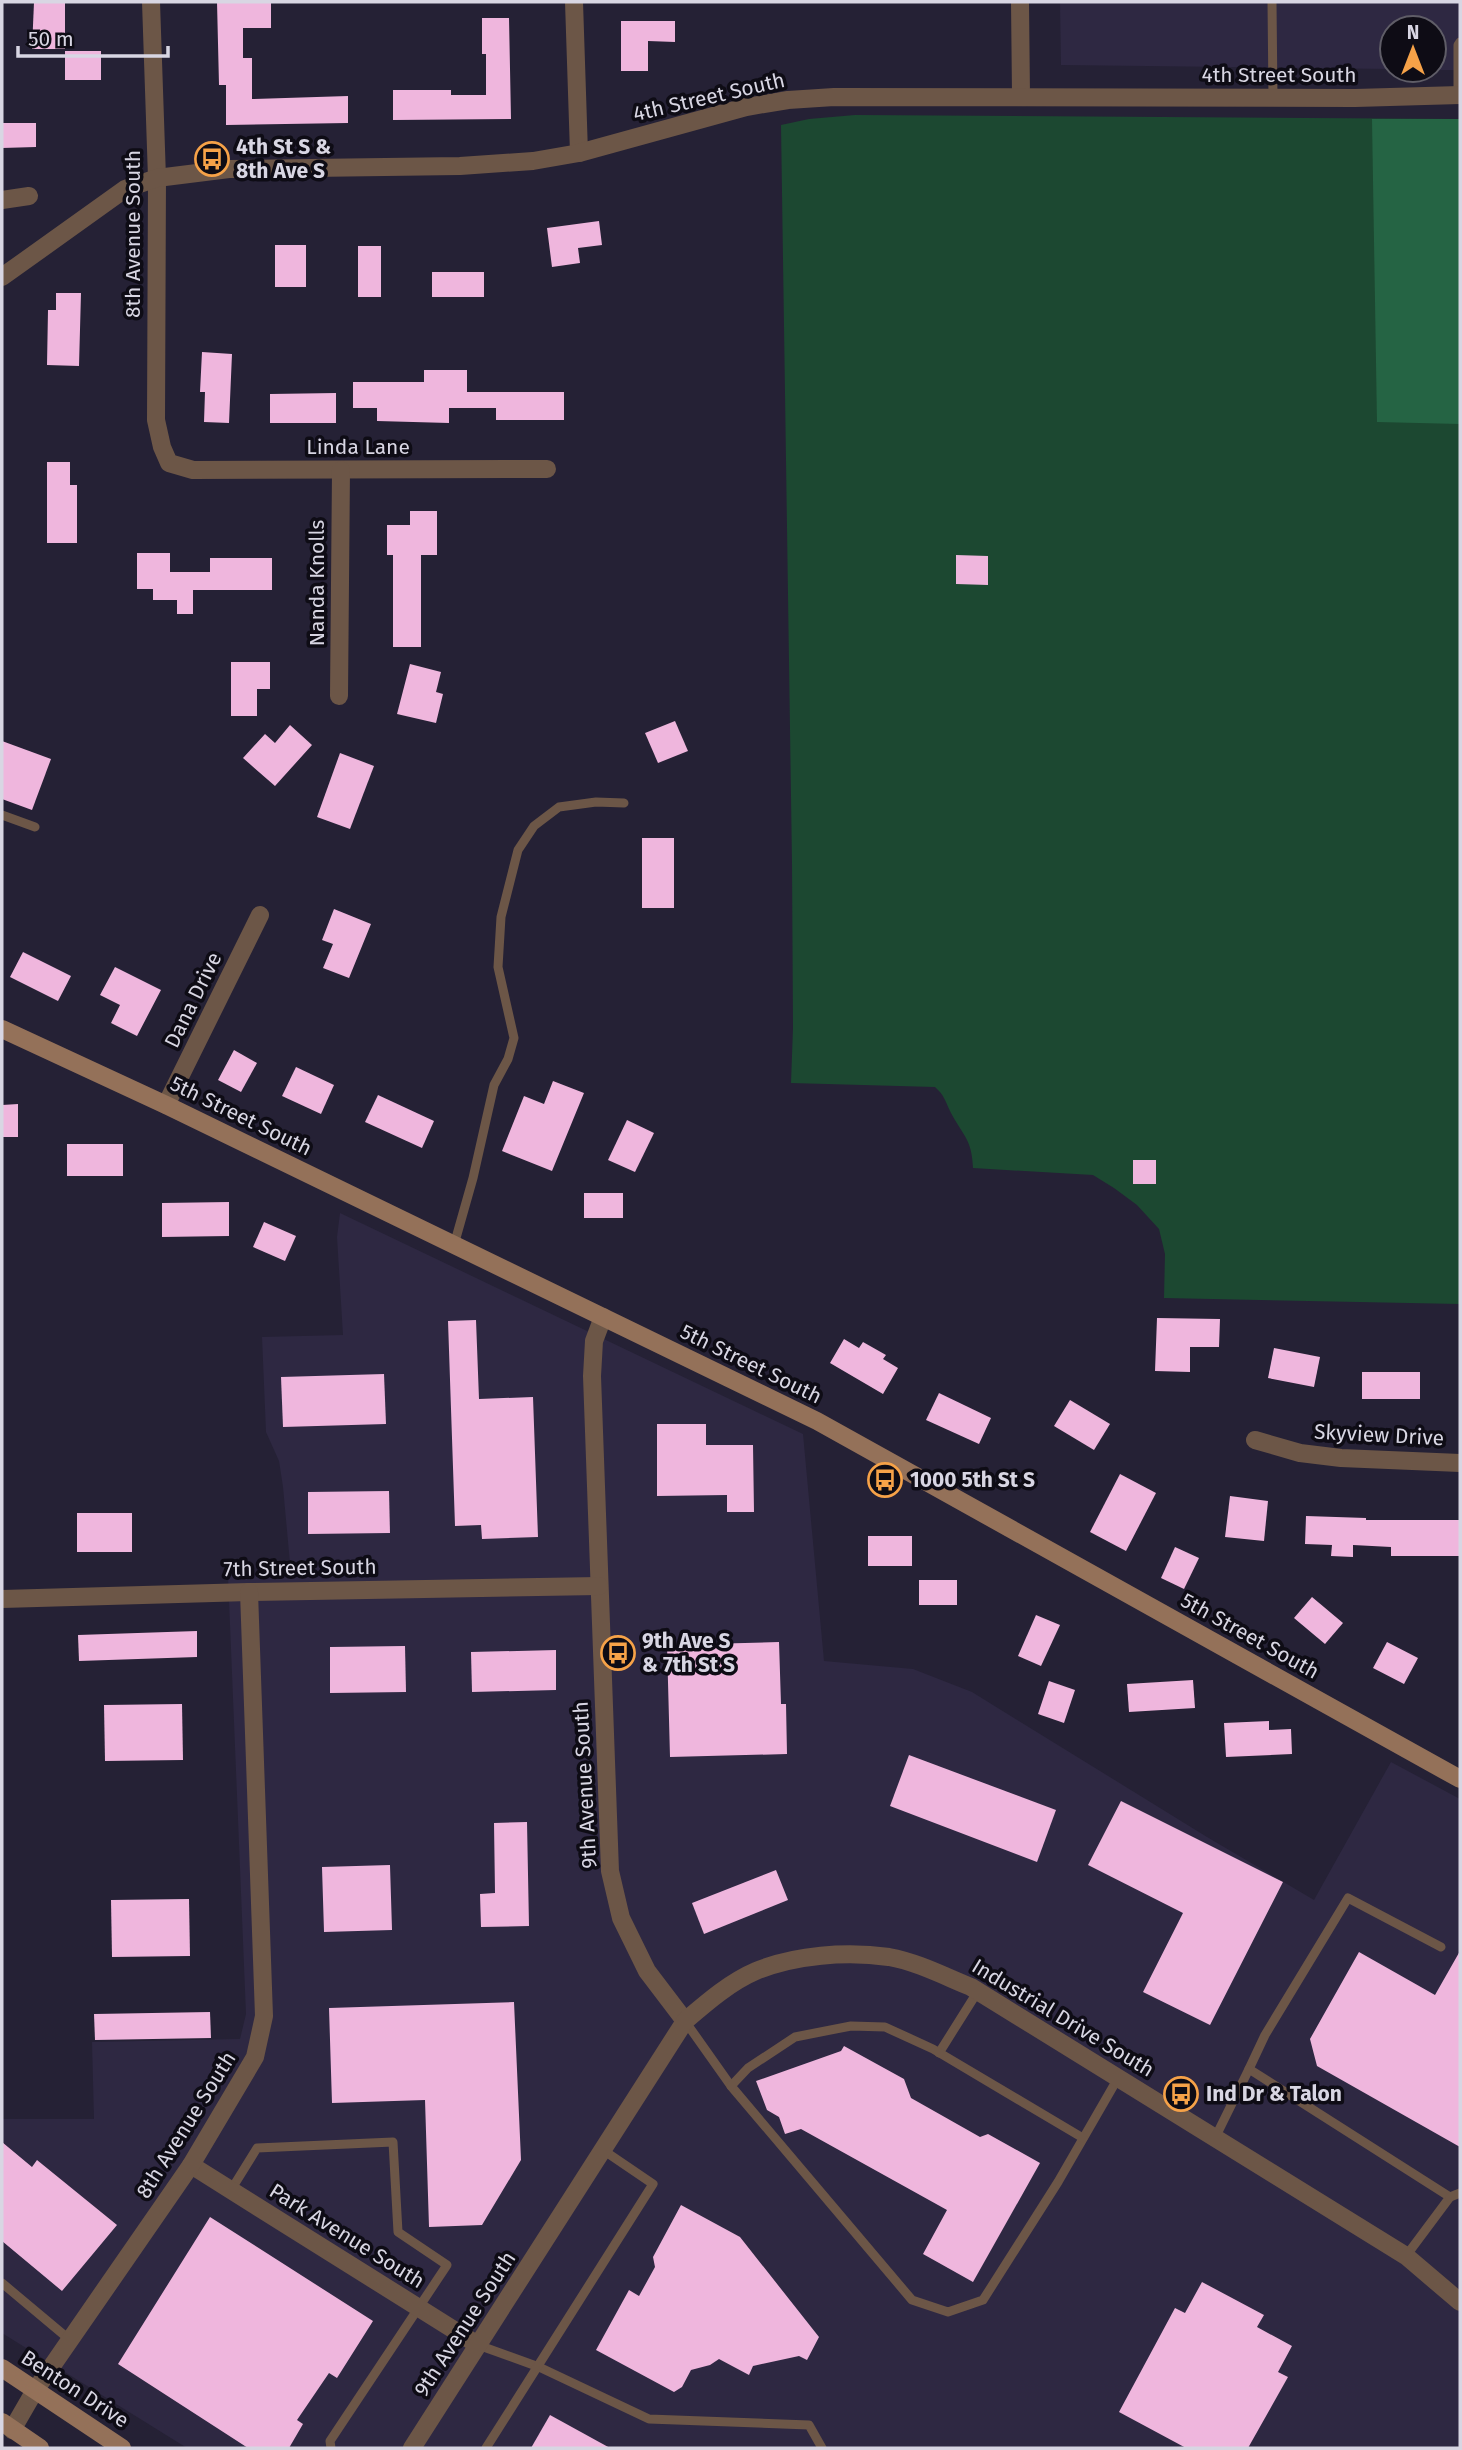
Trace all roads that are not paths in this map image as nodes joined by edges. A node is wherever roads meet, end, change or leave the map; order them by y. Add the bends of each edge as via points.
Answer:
1 (151, 2) edge
2 (574, 2) edge
3 (1020, 2) edge
4 (1272, 2) edge
5 (1460, 42) edge
6 (1459, 95) edge
7 (1021, 96) junction
8 (1273, 98) junction
9 (579, 153) junction
10 (157, 178) junction
11 (29, 195) dead end
12 (2, 200) edge
13 (2, 277) edge
14 (169, 463) joint
15 (547, 469) dead end
16 (341, 470) junction
17 (339, 696) dead end
18 (624, 803) dead end
19 (2, 815) edge
20 (35, 827) dead end
21 (260, 915) dead end
22 (2, 1029) edge
23 (166, 1105) junction
24 (454, 1244) junction
25 (603, 1317) junction
26 (1255, 1440) dead end
27 (1460, 1462) edge
28 (599, 1586) junction
29 (249, 1592) junction
30 (2, 1599) edge
31 (1460, 1779) edge
32 (1441, 1947) dead end
33 (978, 1991) junction
34 (685, 2021) junction
35 (939, 2053) junction
36 (1249, 2069) junction
37 (1118, 2077) junction
38 (731, 2086) junction
39 (1083, 2138) junction
40 (1215, 2138) junction
41 (603, 2150) junction
42 (191, 2165) junction
43 (231, 2190) junction
44 (1460, 2193) edge
45 (1450, 2197) junction
46 (1406, 2256) junction
47 (2, 2283) edge
48 (1460, 2302) edge
49 (420, 2309) junction
50 (70, 2340) junction
51 (478, 2346) junction
52 (539, 2367) junction
53 (2, 2368) edge
54 (34, 2392) junction
55 (7, 2426) edge
56 (40, 2448) edge
57 (122, 2448) edge
58 (331, 2448) edge
59 (412, 2448) edge
60 (486, 2448) edge
61 (822, 2448) edge

1 - 10 street, 8th Avenue South
2 - 9 street
3 - 7 street
4 - 8 lane
5 - 6 lane
6 - 8 street, 4th Street South
7 - 8 street, 4th Street South
7 - 9 street, 4th Street South via 788,100 746,107
9 - 10 street, 4th Street South via 460,166 229,169
10 - 13 street, 4th Street South via 125,189
10 - 14 street, 8th Avenue South via 156,420
11 - 12 street
14 - 16 street, Linda Lane via 193,470
15 - 16 street, Linda Lane
16 - 17 street, Nanda Knolls
18 - 24 lane via 559,807 534,826 518,850 501,917 498,967 513,1038 494,1085
19 - 20 lane
21 - 23 street, Dana Drive
22 - 23 street, 5th Street South
23 - 24 street, 5th Street South
24 - 25 street, 5th Street South
25 - 28 street, 9th Avenue South via 594,1341 592,1376
25 - 31 street, 5th Street South via 817,1421
26 - 27 street, Skyview Drive via 1300,1453 1341,1458
28 - 29 street, 7th Street South
28 - 34 street, 9th Avenue South via 610,1871 621,1919 647,1971
29 - 30 street, 7th Street South
29 - 42 street, 8th Avenue South via 264,2016 255,2057
32 - 36 lane via 1348,1898
33 - 34 street, Industrial Drive South via 889,1957 796,1959 754,1972
33 - 35 lane
33 - 37 street, Industrial Drive South
34 - 38 lane
34 - 41 street, 9th Avenue South
35 - 38 lane via 885,2027 851,2026 795,2037 748,2068
35 - 39 lane
36 - 40 lane
36 - 45 lane
37 - 39 lane
37 - 40 street, Industrial Drive South
38 - 39 lane via 912,2300 948,2312 982,2300
40 - 46 street, Industrial Drive South
41 - 51 street, 9th Avenue South
41 - 52 lane via 653,2184
42 - 43 street, Park Avenue South
42 - 50 street, 8th Avenue South
43 - 49 street, Park Avenue South
43 - 49 lane via 257,2148 393,2142 398,2232 447,2265
44 - 45 lane
45 - 46 lane
46 - 48 street, Industrial Drive South
47 - 50 lane
49 - 51 street, Park Avenue South
49 - 58 lane via 330,2441
50 - 54 street, 8th Avenue South
51 - 52 lane
51 - 59 street, 9th Avenue South
52 - 60 lane
52 - 61 lane via 649,2419 809,2425
53 - 54 street, Benton Drive
54 - 55 street, 8th Avenue South
54 - 57 street, Benton Drive
55 - 56 street

